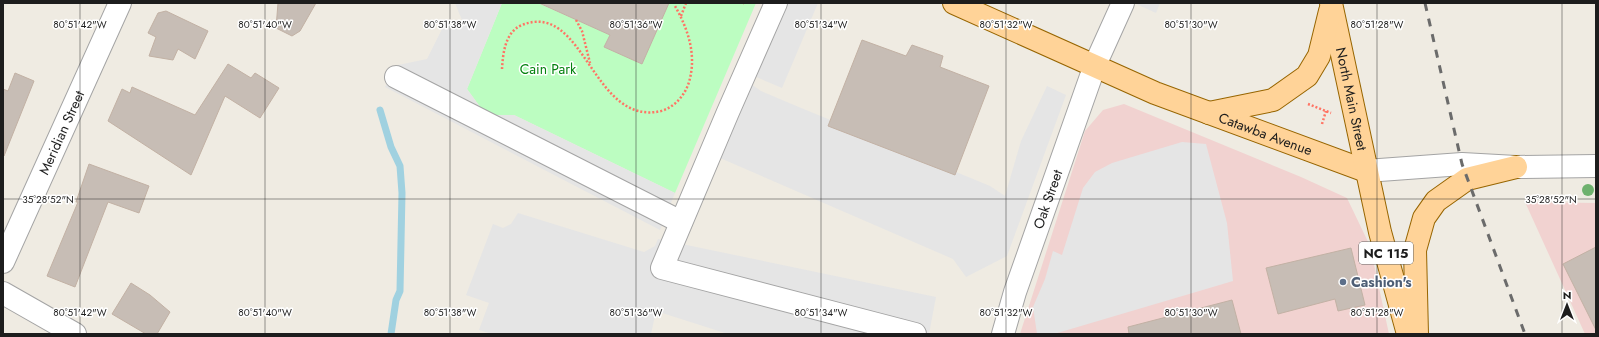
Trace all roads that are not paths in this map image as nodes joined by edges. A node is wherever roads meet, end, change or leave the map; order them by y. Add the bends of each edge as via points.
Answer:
1 (120, 3) edge
2 (776, 3) edge
3 (954, 3) edge
4 (1123, 3) edge
5 (1331, 5) edge
6 (1095, 65) junction
7 (396, 77) dead end
8 (1208, 113) junction
9 (1596, 166) edge
10 (1516, 167) junction
11 (1366, 170) junction
12 (681, 222) junction
13 (3, 262) edge
14 (3, 293) edge
15 (75, 334) edge
16 (915, 334) edge
17 (1003, 334) edge
18 (1408, 334) edge
19 (1417, 334) edge

1 - 13 street, Meridian Street
2 - 12 street via 731,114
3 - 6 main road, Catawba Avenue
4 - 6 street, Oak Street
5 - 8 main road via 1319,56 1307,76 1273,100
5 - 11 main road, North Main Street / NC 115
6 - 8 main road, Catawba Avenue via 1154,93
6 - 17 street, Oak Street via 1015,292
7 - 12 street
8 - 11 main road, Catawba Avenue
9 - 10 street, Catawba Avenue
10 - 11 street, Catawba Avenue via 1462,164
10 - 19 main road via 1467,179 1436,201 1424,218 1415,250
11 - 18 main road, NC 115
12 - 16 street via 662,268
14 - 15 street

